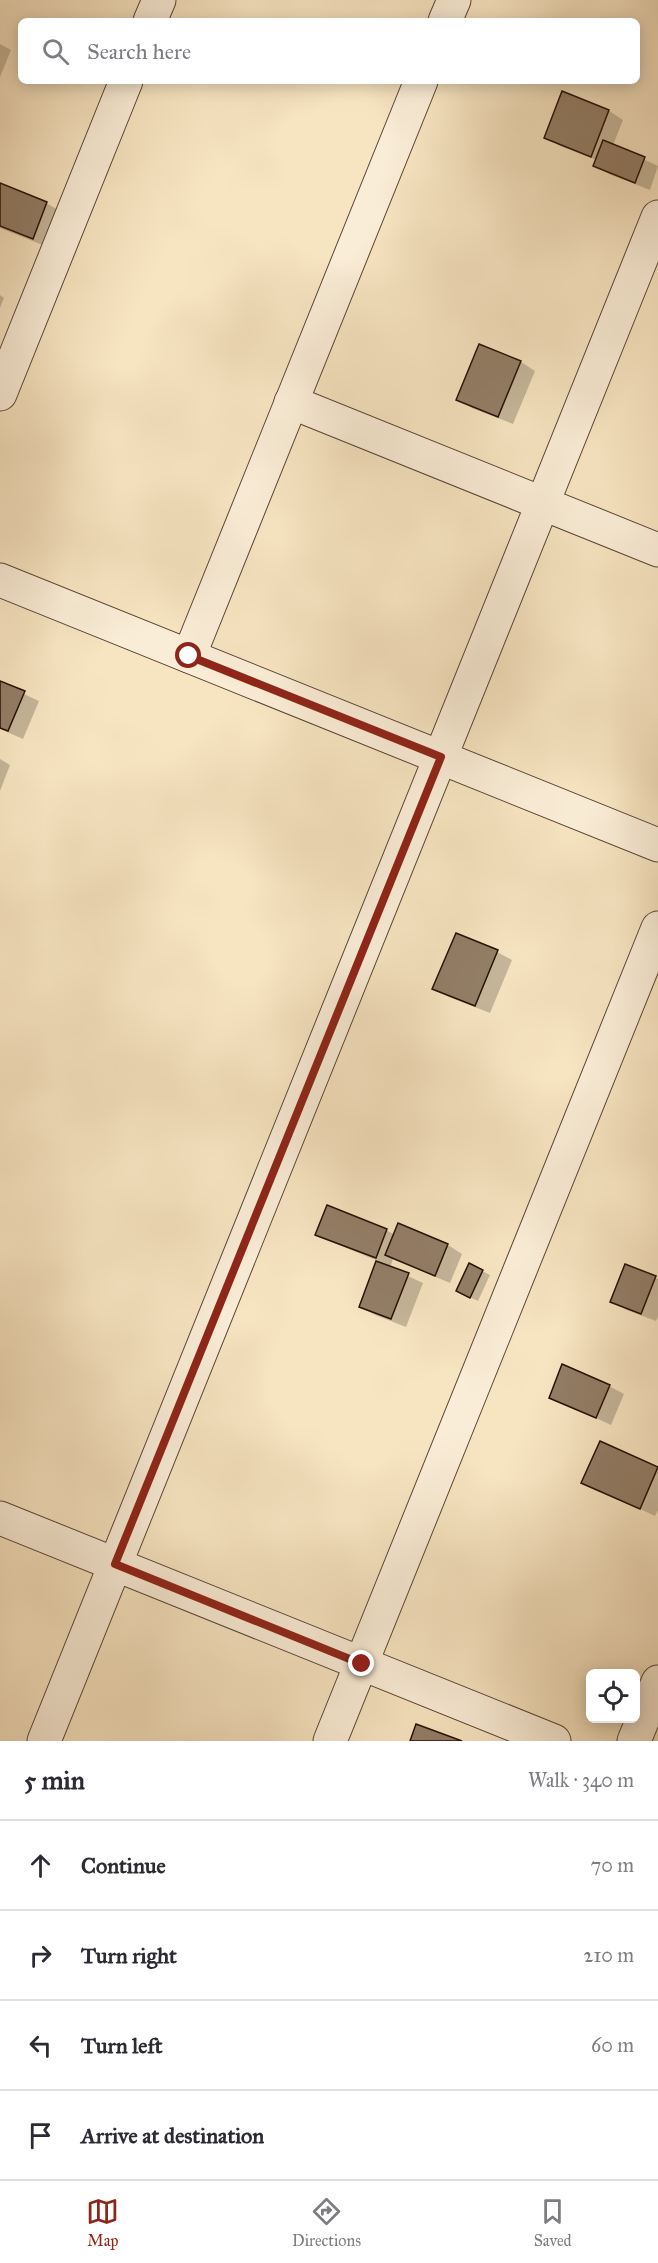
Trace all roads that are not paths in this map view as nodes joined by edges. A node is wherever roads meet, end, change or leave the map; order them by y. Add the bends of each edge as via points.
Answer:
1 (159, 0) edge
2 (454, 0) edge
3 (151, 18) edge
4 (446, 18) edge
5 (125, 84) edge
6 (420, 84) edge
7 (658, 217) edge
8 (0, 394) edge
9 (291, 402) junction
10 (543, 503) junction
11 (658, 550) edge
12 (0, 580) edge
13 (189, 656) junction
14 (441, 757) junction
15 (658, 845) edge
16 (658, 928) edge
17 (0, 1518) edge
18 (115, 1564) junction
19 (362, 1664) junction
20 (658, 1682) edge
21 (44, 1741) edge
22 (330, 1741) edge
23 (554, 1741) edge
24 (634, 1741) edge

1 - 3 street
2 - 4 street
5 - 8 street
6 - 9 street
7 - 10 street
9 - 10 street
9 - 13 street
10 - 11 street
10 - 14 street
12 - 13 street
13 - 14 street
14 - 15 street
14 - 18 street
16 - 19 street
17 - 18 street
18 - 19 street
18 - 21 street
19 - 22 street
19 - 23 street
20 - 24 street

